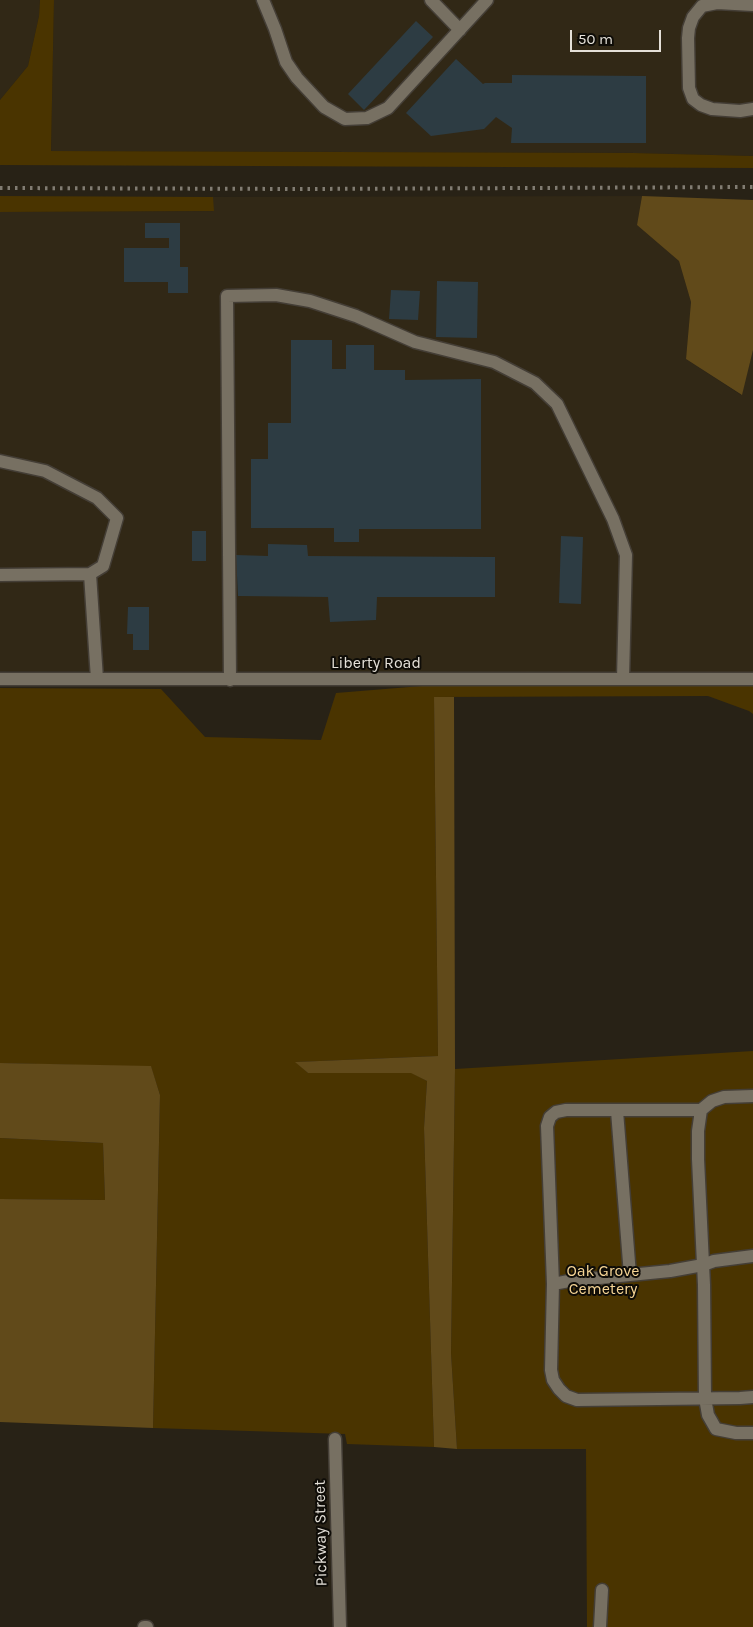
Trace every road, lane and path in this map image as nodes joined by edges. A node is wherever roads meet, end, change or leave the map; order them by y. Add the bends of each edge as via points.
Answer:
1 (263, 0) edge
2 (431, 0) edge
3 (487, 0) edge
4 (753, 5) edge
5 (460, 30) junction
6 (753, 109) edge
7 (0, 461) edge
8 (90, 574) junction
9 (0, 575) edge
10 (0, 679) edge
11 (97, 679) junction
12 (623, 679) junction
13 (753, 679) edge
14 (230, 680) junction
15 (753, 1096) edge
16 (702, 1110) junction
17 (617, 1111) junction
18 (753, 1256) edge
19 (703, 1265) junction
20 (630, 1275) junction
21 (553, 1284) junction
22 (753, 1396) edge
23 (705, 1398) junction
24 (753, 1433) edge
25 (335, 1439) dead end
26 (602, 1590) dead end
27 (340, 1627) edge
28 (600, 1627) edge

1 - 5 street via 286,62 297,78 324,107 345,119 367,118 388,108
2 - 5 street
3 - 5 street
4 - 6 street via 717,2 702,6 693,17 688,38 689,88 694,99 712,109 740,112
7 - 8 street via 45,471 97,498 117,518 103,566
8 - 9 street
8 - 11 street
10 - 11 street, Liberty Road
11 - 14 street, Liberty Road
12 - 13 street, Liberty Road
12 - 14 street, Liberty Road
12 - 14 street via 626,555 613,519 557,404 535,382 494,362 415,342 356,316 276,294 227,296
15 - 16 street via 724,1097 712,1101
16 - 17 street
16 - 19 street via 698,1159
17 - 20 street
17 - 21 street via 556,1112 546,1126
18 - 19 street
19 - 20 street
19 - 23 street
20 - 21 street
21 - 23 street via 551,1370 553,1380 566,1396 577,1400
22 - 23 street
23 - 24 street via 708,1415 716,1429
25 - 27 street, Pickway Street
26 - 28 street

